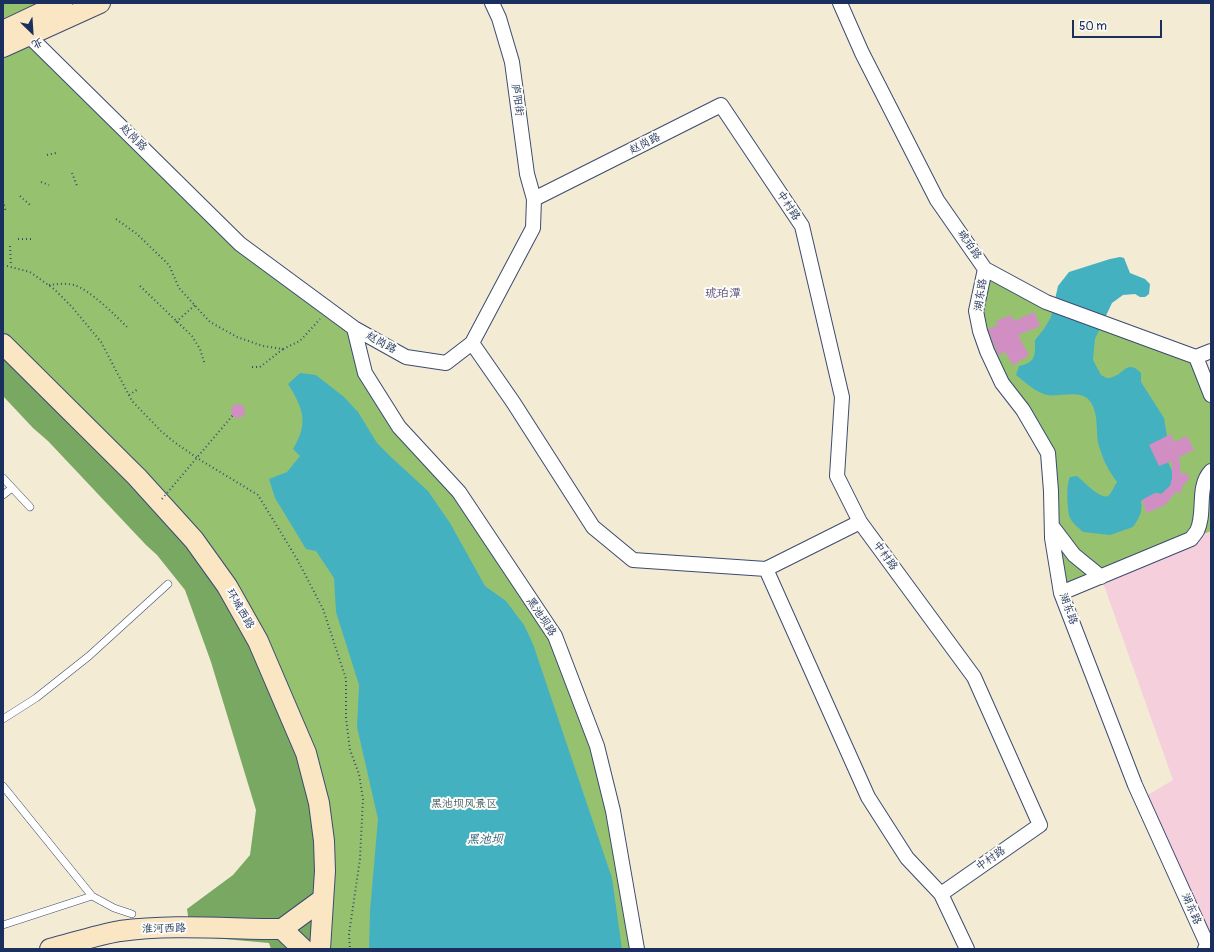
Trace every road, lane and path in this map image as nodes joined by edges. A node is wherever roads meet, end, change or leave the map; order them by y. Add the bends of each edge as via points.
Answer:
1 (62, 3) edge
2 (100, 3) edge
3 (492, 3) edge
4 (840, 3) edge
5 (3, 31) edge
6 (29, 36) junction
7 (3, 47) edge
8 (721, 105) joint
9 (56, 154) dead end
10 (47, 155) dead end
11 (72, 173) dead end
12 (41, 182) dead end
13 (49, 185) dead end
14 (77, 186) dead end
15 (20, 196) dead end
16 (534, 200) junction
17 (3, 201) edge
18 (30, 205) dead end
19 (6, 212) dead end
20 (116, 219) dead end
21 (18, 239) dead end
22 (33, 239) dead end
23 (10, 246) dead end
24 (3, 265) edge
25 (10, 266) junction
26 (985, 269) junction
27 (48, 285) junction
28 (140, 286) dead end
29 (195, 305) junction
30 (329, 309) junction
31 (176, 322) junction
32 (127, 327) dead end
33 (354, 328) junction
34 (472, 343) junction
35 (3, 344) edge
36 (283, 349) junction
37 (1211, 351) edge
38 (1196, 357) junction
39 (205, 365) dead end
40 (252, 367) dead end
41 (138, 388) dead end
42 (128, 395) junction
43 (1211, 395) edge
44 (233, 415) dead end
45 (1211, 471) edge
46 (3, 478) edge
47 (12, 488) junction
48 (3, 495) edge
49 (162, 499) dead end
50 (30, 507) dead end
51 (860, 522) junction
52 (1052, 526) junction
53 (766, 569) junction
54 (1101, 577) junction
55 (168, 584) dead end
56 (1061, 593) junction
57 (3, 719) edge
58 (3, 786) edge
59 (941, 894) junction
60 (92, 896) junction
61 (323, 899) junction
62 (132, 914) dead end
63 (3, 925) edge
64 (282, 929) junction
65 (1205, 946) edge
66 (50, 949) edge
67 (303, 949) edge
68 (320, 949) edge
69 (350, 949) edge
70 (637, 949) edge
71 (967, 949) edge

1 - 5 street
2 - 6 street
3 - 16 street, 庐阳街 via 512,62 527,174
4 - 26 street, 琥珀路 via 862,53 937,200
6 - 7 street
6 - 30 street, 赵岗路 via 240,244
8 - 16 street, 赵岗路
8 - 51 street, 中村路 via 802,226 842,397 836,476
9 - 10 path
11 - 14 path
12 - 13 path
15 - 18 path
16 - 34 street, 赵岗路 via 533,228
17 - 19 path
20 - 29 path via 138,234 169,265 179,288
21 - 22 path
23 - 25 path
24 - 25 path
25 - 27 path via 30,272
26 - 38 street, 琥珀路 via 1046,302
26 - 52 street, 湖东路 via 976,311 980,331 1002,383 1023,410 1048,453
27 - 32 path via 78,286 109,309
27 - 42 path via 72,307 101,342
28 - 31 path
29 - 31 path
29 - 36 path via 210,322 237,337 262,346
30 - 33 street, 赵岗路
30 - 36 path via 300,341
31 - 39 path via 192,336
33 - 34 street, 赵岗路 via 406,357 446,363
33 - 70 street, 黑池坝路 via 365,373 399,427 459,492 555,636 598,746 613,811
34 - 53 street via 593,527 633,560
35 - 61 street, 环城西路 via 173,517 208,559 242,611 267,661 310,766 319,803 324,841
36 - 40 path via 260,367
37 - 38 street
38 - 43 street
41 - 42 path
42 - 69 path via 160,431 174,442 224,476 258,495 297,559 323,609 346,679 346,718 350,750 359,774 363,799 360,859 349,934
44 - 49 path, bridge
45 - 54 street via 1204,483 1201,515 1192,539
46 - 47 lane
47 - 48 lane
47 - 50 lane
51 - 53 street
51 - 59 street, 中村路 via 974,677 1040,825
52 - 54 street via 1074,555
52 - 56 street, 湖东路
53 - 59 street via 868,797 907,858
54 - 56 street
55 - 57 lane via 89,656 36,698
56 - 65 street, 湖东路 via 1135,785
58 - 60 lane
59 - 71 street
60 - 62 lane
60 - 63 lane
61 - 64 street
61 - 68 street, 环城西路
64 - 66 street, 淮河西路 via 140,929 109,933
64 - 67 street

